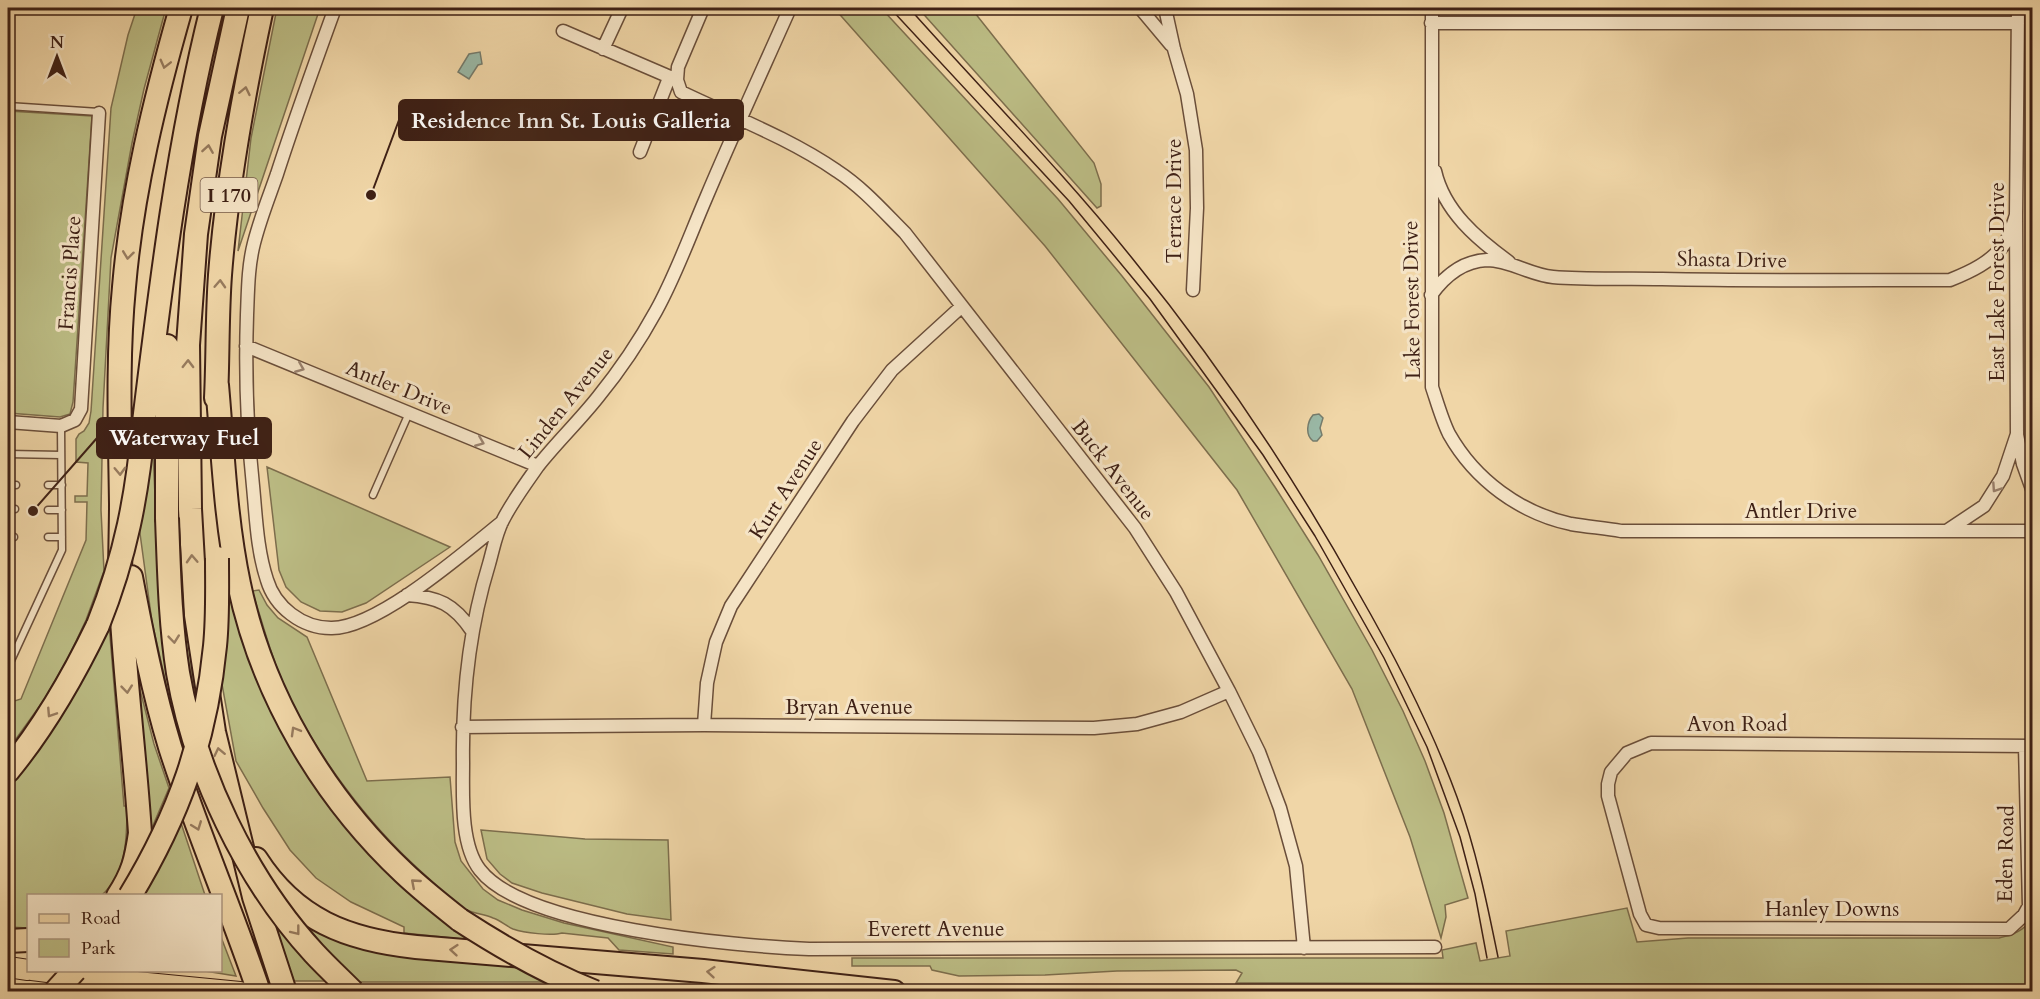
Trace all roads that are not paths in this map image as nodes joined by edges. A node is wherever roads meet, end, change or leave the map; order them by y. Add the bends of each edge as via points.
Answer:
1 (181, 8) edge
2 (212, 8) edge
3 (238, 8) edge
4 (262, 8) edge
5 (335, 8) edge
6 (622, 8) edge
7 (703, 8) edge
8 (790, 8) edge
9 (1140, 8) edge
10 (1165, 8) edge
11 (1432, 8) edge
12 (2018, 8) edge
13 (1431, 23) junction
14 (2018, 23) junction
15 (563, 31) dead end
16 (603, 49) junction
17 (1174, 49) junction
18 (673, 79) junction
19 (8, 106) edge
20 (99, 112) joint
21 (740, 120) junction
22 (640, 152) dead end
23 (1431, 152) junction
24 (171, 215) junction
25 (2016, 215) junction
26 (1512, 265) junction
27 (1193, 290) dead end
28 (1431, 295) junction
29 (962, 307) junction
30 (246, 346) junction
31 (217, 385) junction
32 (409, 413) junction
33 (8, 422) edge
34 (61, 426) junction
35 (2017, 434) junction
36 (8, 454) edge
37 (61, 455) junction
38 (538, 466) junction
39 (8, 485) edge
40 (16, 485) dead end
41 (48, 485) dead end
42 (62, 485) junction
43 (2032, 489) edge
44 (373, 495) dead end
45 (121, 504) junction
46 (48, 510) dead end
47 (62, 510) junction
48 (502, 522) junction
49 (1571, 524) joint
50 (1948, 531) junction
51 (2032, 531) edge
52 (48, 537) dead end
53 (62, 537) junction
54 (406, 595) junction
55 (472, 631) junction
56 (8, 667) edge
57 (1229, 691) junction
58 (704, 725) junction
59 (462, 727) junction
60 (2029, 746) edge
61 (8, 771) edge
62 (236, 820) junction
63 (468, 845) joint
64 (119, 894) edge
65 (131, 894) edge
66 (2016, 923) joint
67 (1647, 925) joint
68 (27, 940) edge
69 (8, 942) edge
70 (27, 947) edge
71 (1435, 947) dead end
72 (1304, 948) junction
73 (8, 967) edge
74 (27, 970) edge
75 (47, 972) edge
76 (73, 972) edge
77 (132, 972) edge
78 (159, 985) junction
79 (55, 992) edge
80 (240, 992) edge
81 (260, 992) edge
82 (285, 992) edge
83 (353, 992) edge
84 (596, 992) edge
85 (894, 992) edge

1 -> 45 highway via 162,76 131,225 118,401
2 - 24 highway, I 170
62 -> 3 highway via 214,732 196,615 188,380 191,294 202,186
31 -> 4 highway, I 170 via 226,218 242,102
5 - 30 street via 254,243
6 - 16 street
7 - 18 street
8 - 21 street, Linden Avenue
9 - 17 street
10 - 17 street, Terrace Drive
11 - 13 street, Lake Forest Drive
12 - 14 street, East Lake Forest Drive
13 - 14 street
13 - 23 street, Lake Forest Drive
14 - 25 street, East Lake Forest Drive
15 - 16 street
16 - 18 street
17 - 27 street, Terrace Drive via 1187,94 1196,150
18 - 21 street, Buck Avenue via 681,92
18 - 22 street
19 - 20 lane
20 - 34 street, Francis Place via 81,409 75,420
21 - 29 street, Buck Avenue via 800,147 868,195 905,233
21 - 38 street, Linden Avenue via 658,308 630,356
23 - 26 street via 1438,184 1449,207 1484,244
23 - 28 street, Lake Forest Drive
24 -> 61 highway, bridge via 129,532 98,625 57,704
24 -> 83 highway, bridge via 165,375 166,518 171,611 187,713 203,766 234,836 271,898 313,952
25 - 26 street, Shasta Drive via 2006,242 1992,257 1950,280 1551,277
25 - 35 street, East Lake Forest Drive
26 - 28 street, Shasta Drive via 1488,260 1473,262 1442,280
28 - 49 street, Lake Forest Drive via 1432,387 1449,434 1492,488 1531,512
29 - 57 street, Buck Avenue via 1135,528 1176,592
29 - 58 street, Kurt Avenue via 892,370 731,606 716,642 707,683
30 -> 32 street, Antler Drive
30 - 54 street via 249,449 257,532 267,581 281,606 303,622 332,628 366,619
31 - 65 highway, bridge via 213,460 218,609 208,697 193,764 168,825
84 -> 31 highway, bridge via 524,959 460,920 382,851 340,802 305,748 272,686 237,576 226,502
32 -> 38 street, Antler Drive
32 - 44 lane
33 - 34 street
34 - 37 lane
35 - 43 street
35 -> 50 street, East Lake Forest Drive via 2004,476 1984,506
36 - 37 lane
37 - 42 lane
38 - 48 street, Linden Avenue
39 - 40 lane
41 - 42 lane
42 - 47 lane
45 -> 64 highway via 120,601 140,833 130,878
45 -> 81 highway via 131,576 170,747
46 - 47 lane
47 - 53 lane
48 - 54 street
48 - 55 street, Linden Avenue
49 - 50 street, Antler Drive via 1621,531
50 - 51 street, Antler Drive
52 - 53 lane
53 - 56 lane via 62,550
54 - 55 street via 444,602 459,613
55 - 59 street, Linden Avenue
57 - 58 street, Bryan Avenue via 1170,715 1137,724 1094,728
57 - 72 street, Buck Avenue via 1259,752 1280,808 1296,866
58 - 59 street, Bryan Avenue
59 - 63 street, Linden Avenue via 463,809
60 - 66 street, Eden Road via 2029,906
60 - 67 street, Avon Road via 1651,743 1639,747 1627,753 1611,772 1608,796 1640,914
62 - 82 highway via 254,897
85 -> 62 highway via 703,971 416,947 360,938 331,927 284,894 264,871
63 - 72 street, Everett Avenue via 480,871 496,887 520,899 620,927 692,939 809,949
66 - 67 street, Hanley Downs via 1999,930
68 - 69 highway
69 - 70 main road
71 - 72 street, Everett Avenue
73 - 74 main road
75 - 78 main road
76 - 79 highway, bridge
77 - 78 main road
78 - 80 main road

